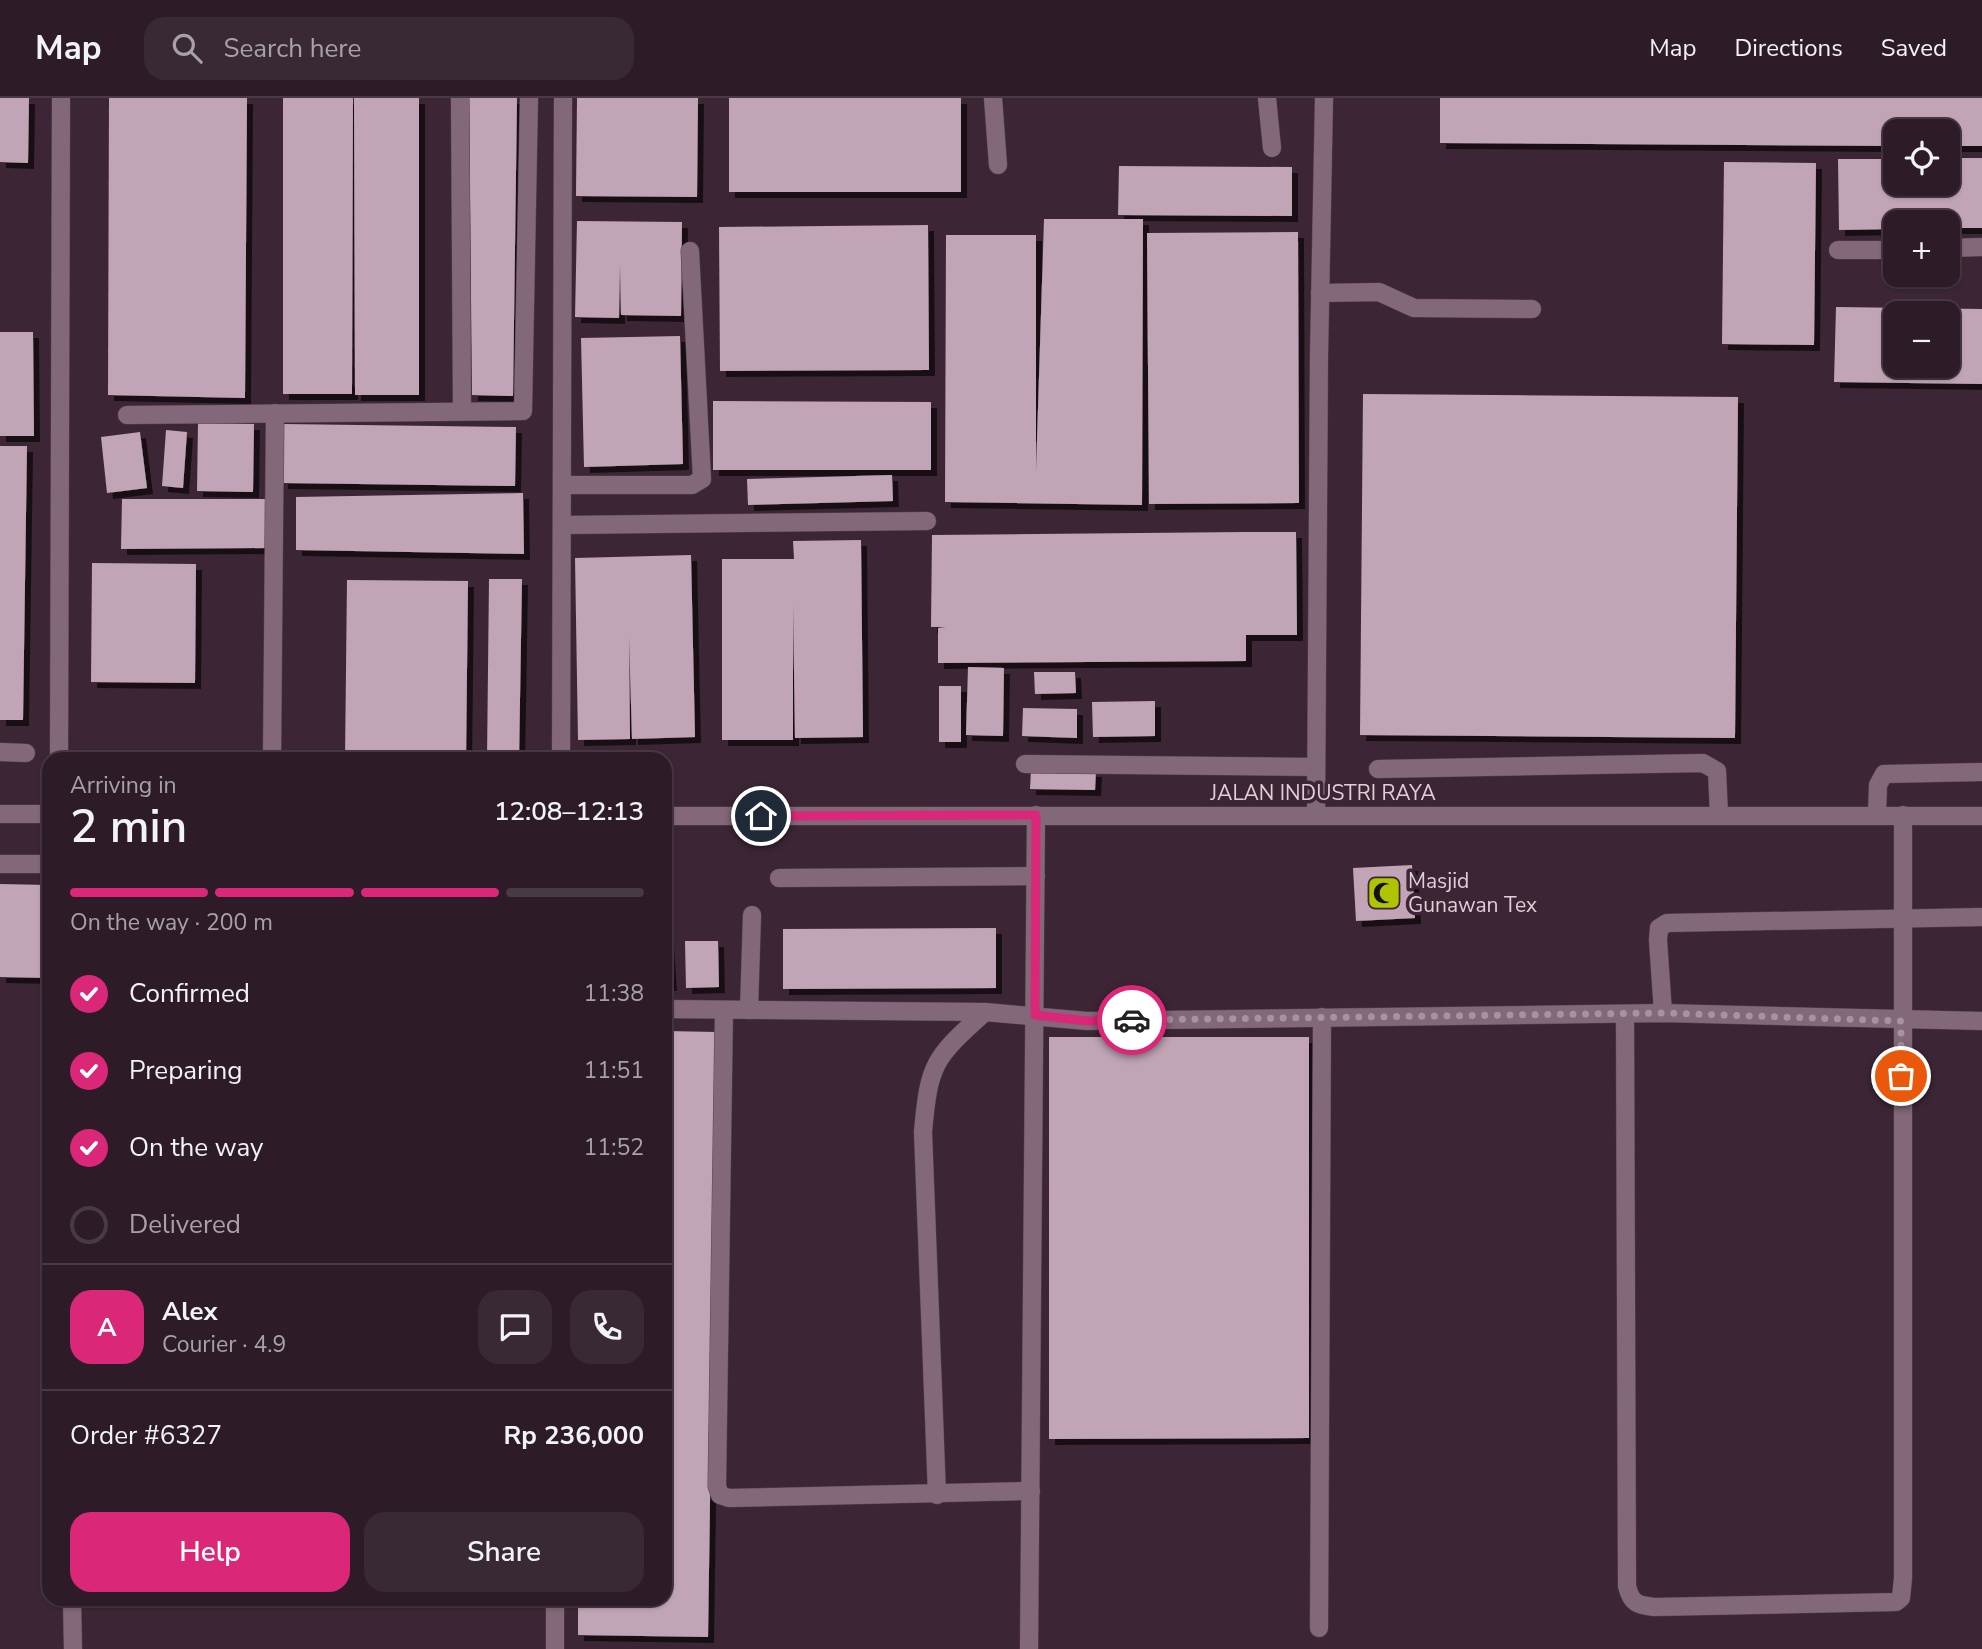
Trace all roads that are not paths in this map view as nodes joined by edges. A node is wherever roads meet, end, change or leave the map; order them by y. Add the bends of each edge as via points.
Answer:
1 (61, 98) edge
2 (460, 98) edge
3 (529, 98) edge
4 (563, 98) edge
5 (993, 98) edge
6 (1267, 98) edge
7 (1324, 98) edge
8 (1272, 148) dead end
9 (998, 165) dead end
10 (1982, 247) edge
11 (1960, 248) edge
12 (1838, 250) dead end
13 (1883, 250) edge
14 (690, 251) dead end
15 (1320, 293) junction
16 (1532, 309) dead end
17 (462, 411) junction
18 (275, 413) junction
19 (127, 415) dead end
20 (564, 485) junction
21 (927, 521) dead end
22 (564, 524) junction
23 (0, 752) edge
24 (26, 752) dead end
25 (59, 752) edge
26 (272, 752) edge
27 (561, 752) edge
28 (1026, 764) dead end
29 (1316, 767) junction
30 (1378, 769) dead end
31 (1982, 772) edge
32 (0, 814) edge
33 (42, 814) edge
34 (1036, 815) junction
35 (1719, 815) junction
36 (1877, 815) junction
37 (1903, 815) junction
38 (672, 816) edge
39 (1316, 816) junction
40 (1982, 816) edge
41 (0, 864) edge
42 (42, 864) edge
43 (1036, 876) junction
44 (779, 878) dead end
45 (752, 915) dead end
46 (1982, 917) edge
47 (1903, 921) junction
48 (672, 1009) edge
49 (723, 1010) junction
50 (749, 1010) junction
51 (985, 1012) junction
52 (1663, 1013) junction
53 (1625, 1014) junction
54 (1035, 1015) junction
55 (1322, 1017) junction
56 (1901, 1021) junction
57 (1982, 1021) edge
58 (1031, 1491) junction
59 (937, 1495) junction
60 (72, 1606) edge
61 (555, 1606) edge
62 (1319, 1628) dead end
63 (73, 1649) edge
64 (555, 1649) edge
65 (1030, 1649) edge

1 - 25 street
2 - 17 street
3 - 17 street via 523,411
4 - 20 street
5 - 9 street
6 - 8 street
7 - 15 street
10 - 11 street
12 - 13 street
14 - 20 street via 702,479 692,485
15 - 16 street via 1378,292 1414,308
15 - 29 street
17 - 18 street
18 - 19 street
18 - 26 street
20 - 22 street
21 - 22 street
22 - 27 street
23 - 24 street
28 - 29 street
29 - 39 street
30 - 35 street via 1703,763 1717,771
31 - 36 street via 1884,774 1878,785
32 - 33 street
34 - 38 street, JALAN INDUSTRI RAYA
34 - 39 street, JALAN INDUSTRI RAYA
34 - 43 street
35 - 36 street, JALAN INDUSTRI RAYA
35 - 39 street, JALAN INDUSTRI RAYA
36 - 37 street, JALAN INDUSTRI RAYA
37 - 40 street, JALAN INDUSTRI RAYA
37 - 47 street
41 - 42 street
43 - 44 street
43 - 54 street
45 - 50 street
46 - 47 street
47 - 52 street via 1667,923 1659,929 1658,940
47 - 56 street
48 - 49 street
49 - 50 street
49 - 59 street via 720,1495
50 - 51 street
51 - 54 street
51 - 59 street via 938,1058 927,1083 923,1132
52 - 53 street
52 - 56 street
53 - 55 street
53 - 56 street via 1627,1586 1638,1605 1654,1607 1889,1605 1900,1598
54 - 55 street via 1087,1021
54 - 58 street
55 - 62 street
56 - 57 street
58 - 59 street
58 - 65 street
60 - 63 street
61 - 64 street

